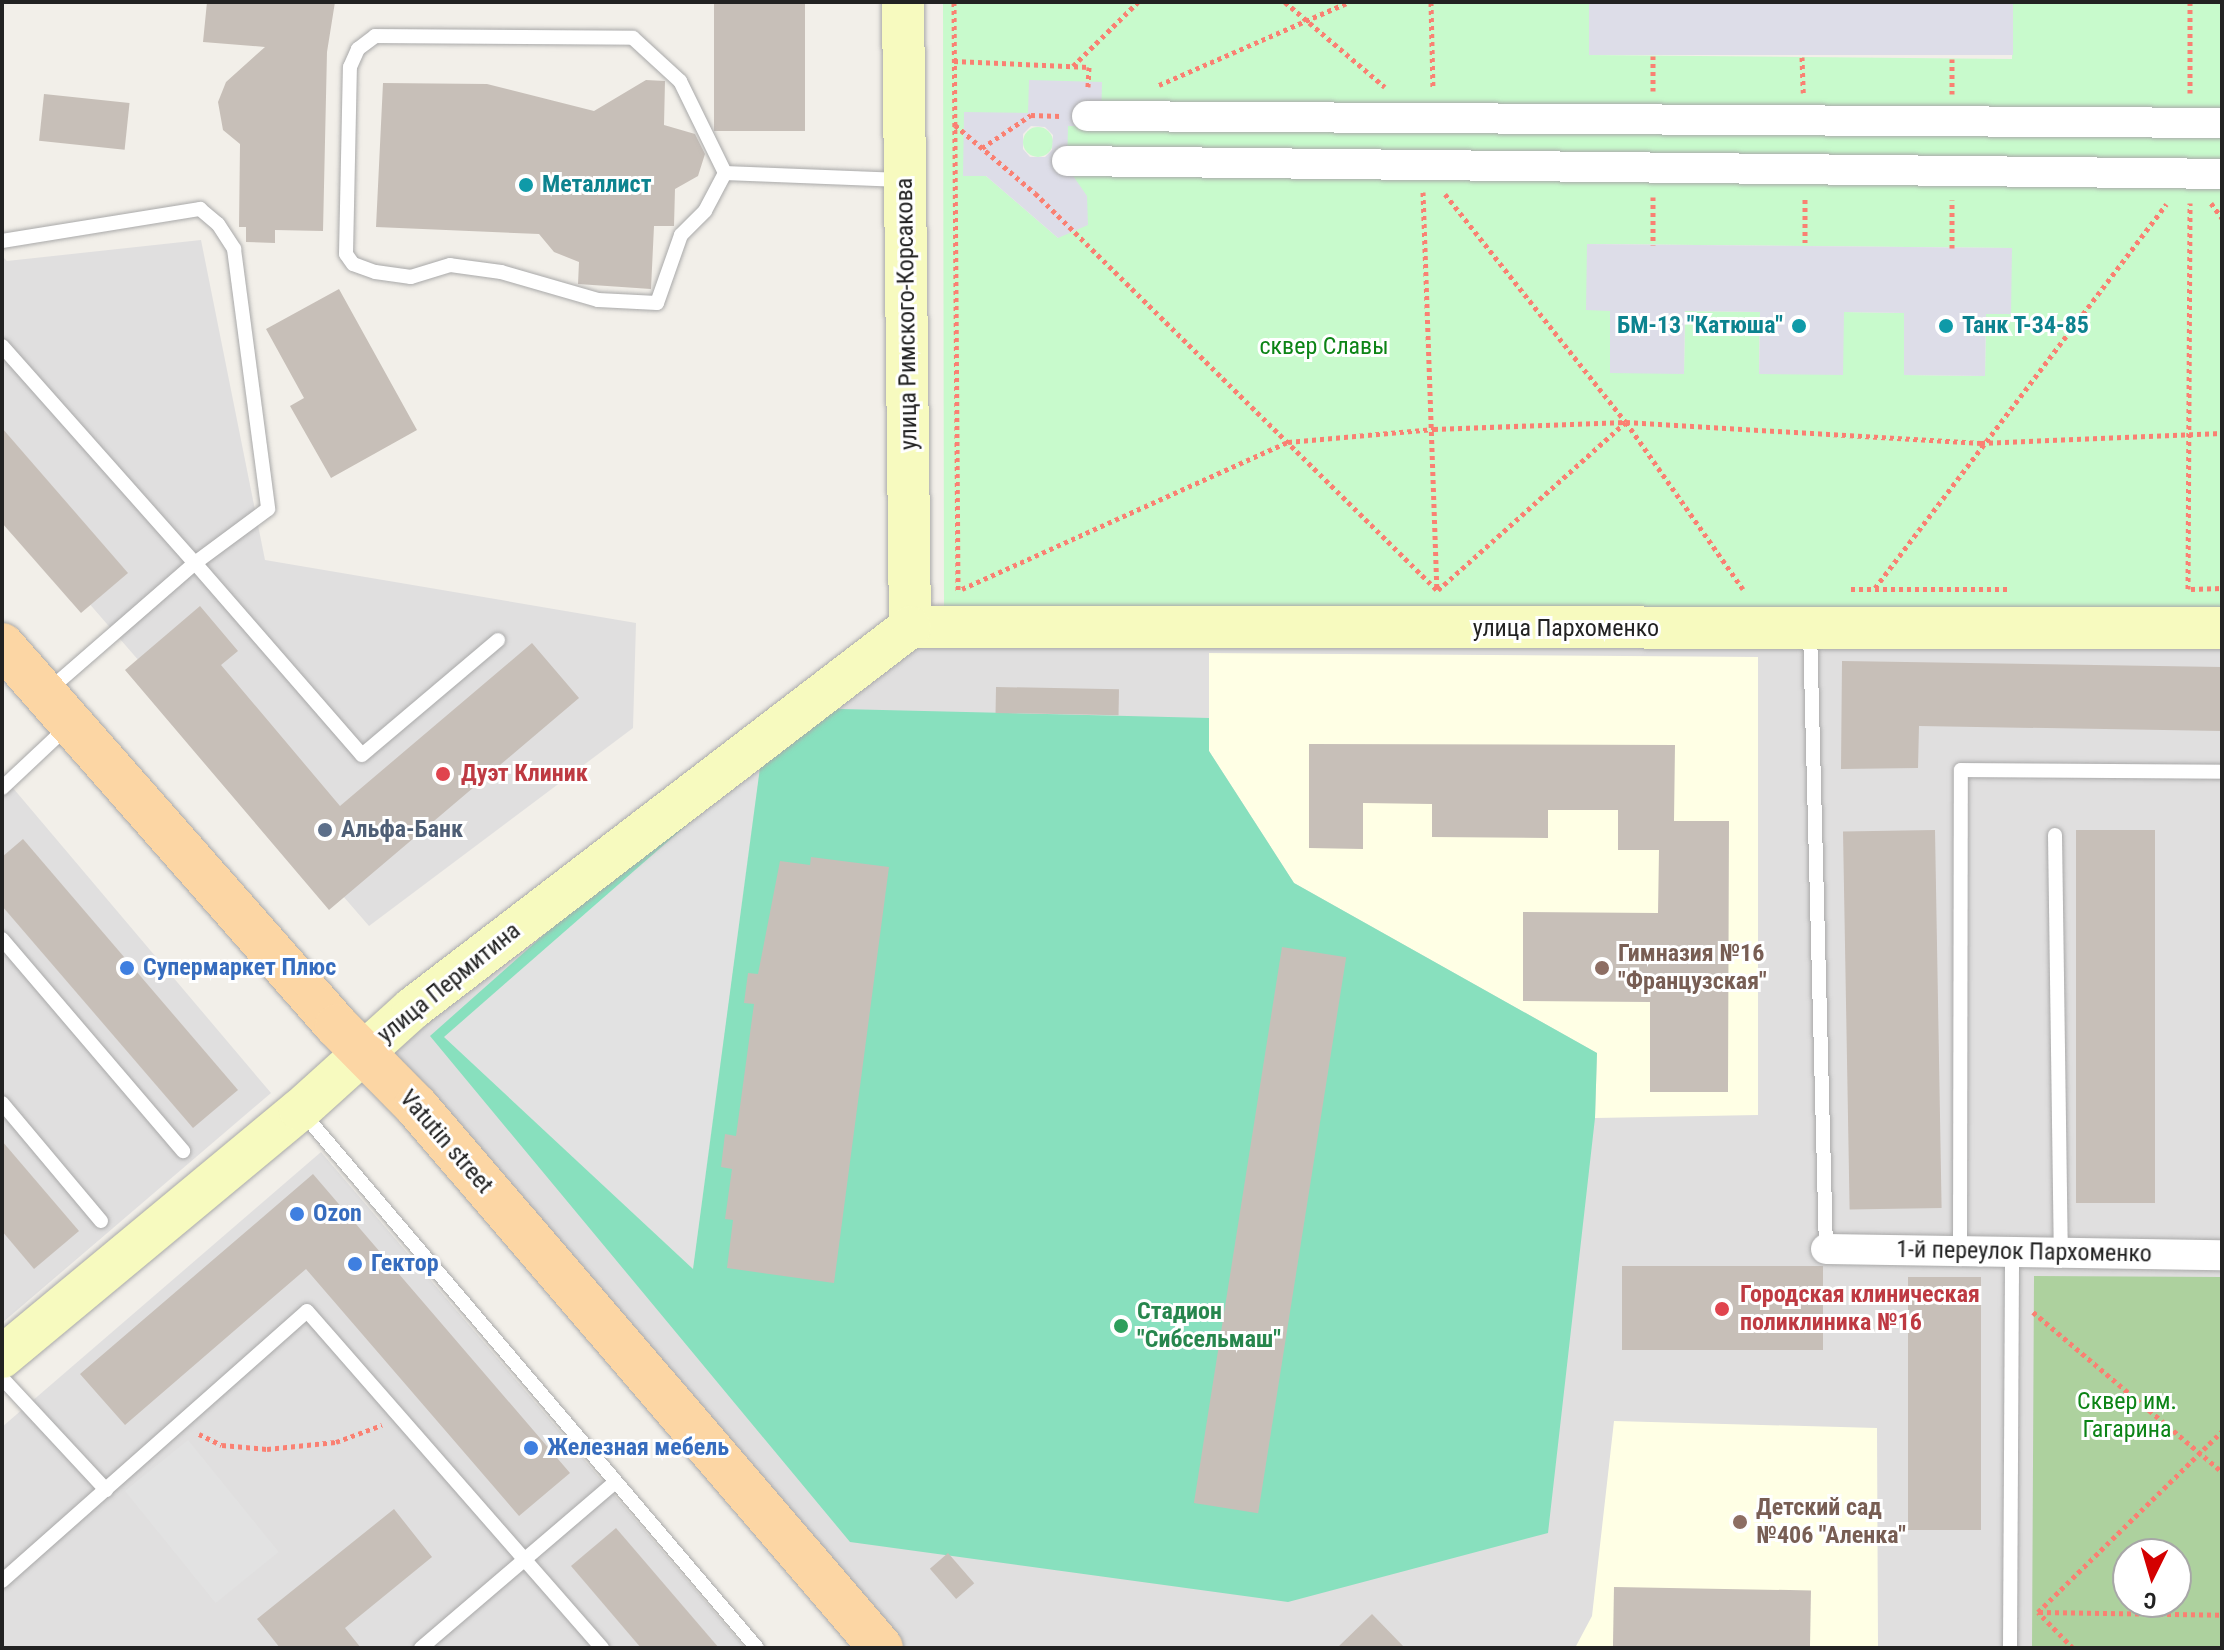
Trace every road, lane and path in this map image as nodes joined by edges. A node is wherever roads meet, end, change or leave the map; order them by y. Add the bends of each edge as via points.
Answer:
1 (903, 2) edge
2 (954, 2) edge
3 (1138, 2) edge
4 (1285, 2) edge
5 (1349, 2) edge
6 (1431, 2) edge
7 (2190, 2) edge
8 (1307, 20) junction
9 (954, 61) junction
10 (1072, 66) junction
11 (1146, 91) dead end
12 (1087, 116) junction
13 (1428, 120) junction
14 (2190, 123) junction
15 (2222, 123) edge
16 (955, 125) junction
17 (982, 148) junction
18 (1067, 161) dead end
19 (1422, 164) junction
20 (725, 173) junction
21 (2190, 174) junction
22 (2222, 174) edge
23 (905, 180) junction
24 (2, 241) edge
25 (2, 346) edge
26 (1626, 422) junction
27 (1434, 429) junction
28 (2189, 433) junction
29 (2222, 433) edge
30 (1288, 442) junction
31 (1981, 443) junction
32 (195, 563) junction
33 (1875, 588) dead end
34 (1743, 589) dead end
35 (2188, 589) dead end
36 (968, 608) junction
37 (1439, 610) junction
38 (910, 627) junction
39 (2222, 628) edge
40 (1810, 629) junction
41 (498, 640) dead end
42 (2, 645) edge
43 (58, 708) junction
44 (2222, 772) edge
45 (2, 788) edge
46 (2055, 835) dead end
47 (2, 939) edge
48 (363, 1053) junction
49 (2, 1103) edge
50 (300, 1110) junction
51 (183, 1151) dead end
52 (101, 1221) dead end
53 (1826, 1249) joint
54 (1960, 1251) junction
55 (2012, 1252) junction
56 (2061, 1252) junction
57 (2222, 1255) edge
58 (2014, 1296) junction
59 (2, 1357) edge
60 (2, 1378) edge
61 (396, 1413) junction
62 (181, 1423) junction
63 (2222, 1431) edge
64 (2198, 1451) junction
65 (2222, 1472) edge
66 (614, 1483) junction
67 (106, 1490) junction
68 (524, 1559) junction
69 (2, 1581) edge
70 (2038, 1612) junction
71 (2010, 1614) junction
72 (2222, 1615) edge
73 (421, 1648) edge
74 (602, 1648) edge
75 (757, 1648) edge
76 (881, 1648) edge
77 (2010, 1648) edge
78 (2073, 1648) edge

1 - 23 street, улица Римского-Корсакова
2 - 9 path
3 - 10 path
4 - 8 path
5 - 8 path
6 - 13 path
7 - 14 path
8 - 11 path
8 - 13 path
9 - 10 path
9 - 16 path
10 - 12 path via 1089,67
12 - 13 street
12 - 17 path via 1031,115
13 - 14 street
14 - 15 street
16 - 17 path
16 - 36 path
17 - 30 path via 1035,193
18 - 19 street
19 - 21 street
19 - 26 path
19 - 27 path
20 - 20 lane via 680,81 633,38 375,36 358,49 350,67 346,254 353,264 375,272 411,277 450,265 501,272 598,300 657,303 681,235 705,211
20 - 23 lane
21 - 22 street
21 - 28 path
21 - 31 path
23 - 38 street, улица Римского-Корсакова
24 - 32 lane via 200,209 234,249 268,509
25 - 32 lane
26 - 27 path
26 - 31 path
26 - 34 path
26 - 37 path
27 - 30 path
27 - 37 path
28 - 29 path
28 - 31 path
28 - 35 path
30 - 36 path
30 - 37 path
31 - 33 path
32 - 41 lane via 362,755
32 - 43 lane
36 - 37 street, улица Пархоменко
36 - 38 street, улица Пархоменко
37 - 40 street, улица Пархоменко
38 - 48 street, улица Пермитина via 413,1008
39 - 40 street, улица Пархоменко
40 - 53 lane
42 - 43 main road, Vatutin street
43 - 45 lane
43 - 48 main road, Vatutin street
44 - 54 lane via 1961,770
46 - 56 lane
47 - 51 lane
48 - 50 street, улица Пермитина
48 - 76 main road, Vatutin street via 416,1106
49 - 52 lane
50 - 59 street, улица Пермитина
50 - 66 lane
53 - 54 street, 1-й переулок Пархоменко
54 - 55 street, 1-й переулок Пархоменко
55 - 56 street, 1-й переулок Пархоменко
55 - 58 lane
56 - 57 street, 1-й переулок Пархоменко
58 - 64 path
58 - 71 lane
60 - 67 lane
61 - 62 path via 355,1438 267,1449 222,1445
61 - 62 lane via 307,1311
61 - 68 lane
62 - 67 lane
63 - 64 path
64 - 65 path
64 - 70 path
66 - 68 lane
66 - 75 lane
67 - 69 lane
68 - 73 lane
68 - 74 lane
70 - 71 path
70 - 72 path
70 - 78 path
71 - 77 lane

